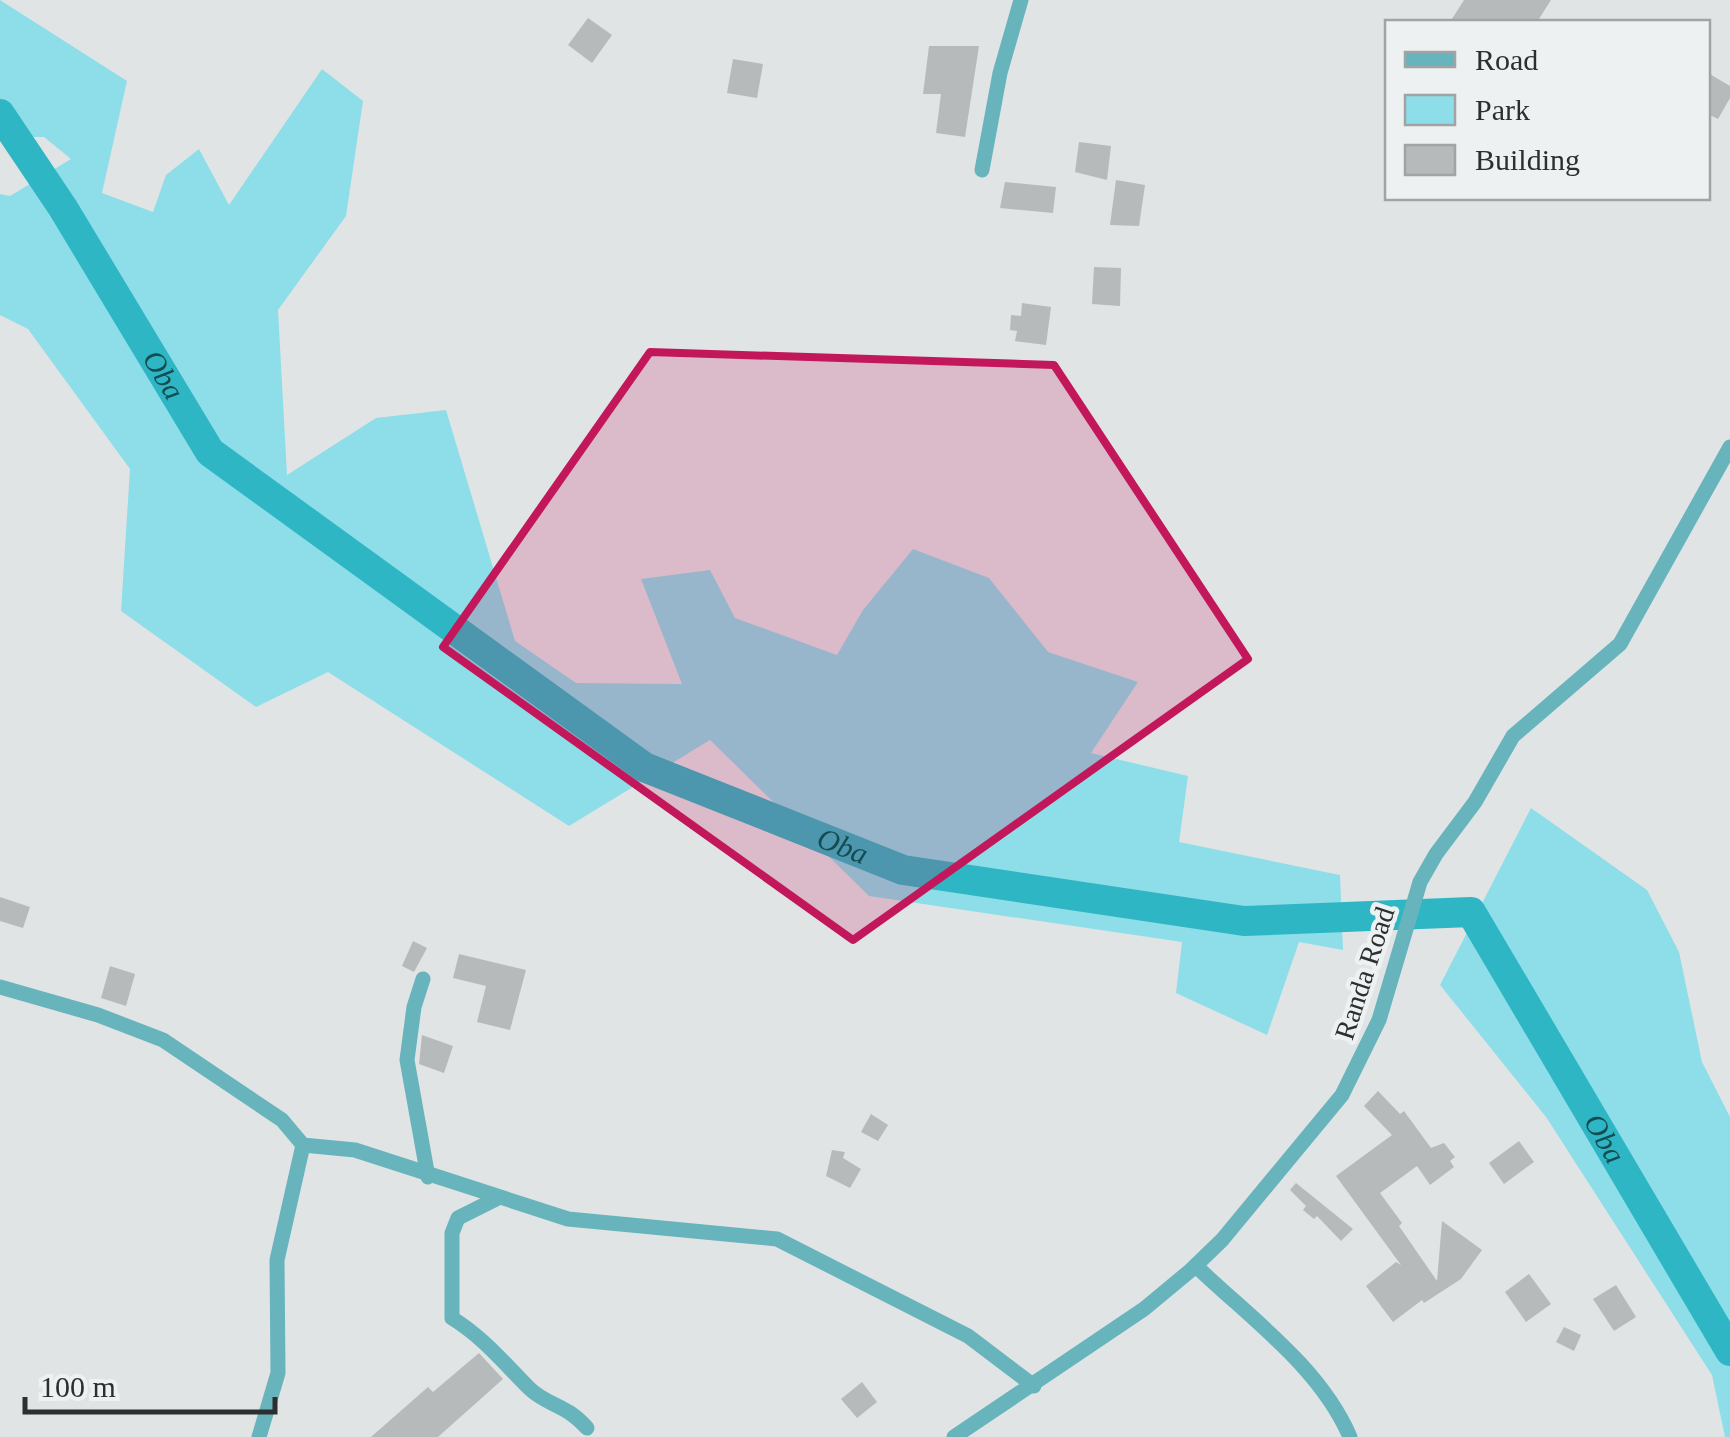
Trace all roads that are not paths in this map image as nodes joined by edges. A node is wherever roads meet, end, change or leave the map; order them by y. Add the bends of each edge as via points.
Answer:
1 (1021, 0) edge
2 (982, 170) dead end
3 (1730, 448) edge
4 (423, 980) dead end
5 (0, 987) edge
6 (303, 1145) junction
7 (428, 1177) junction
8 (497, 1199) junction
9 (1196, 1266) junction
10 (1034, 1386) junction
11 (587, 1428) dead end
12 (259, 1437) edge
13 (954, 1437) edge
14 (1350, 1437) edge

1 - 2 street
3 - 9 street, Randa Road via 1620,644 1513,736 1436,854 1420,882 1379,1020 1342,1095
4 - 7 street via 407,1060
5 - 6 street via 163,1040 282,1120
6 - 7 street via 354,1150
6 - 12 street via 277,1260 278,1373
7 - 8 street
8 - 10 street via 568,1220 777,1239 968,1336
8 - 11 street via 458,1218 452,1233 452,1318
9 - 10 street, Randa Road
9 - 14 street via 1295,1358 1337,1405
10 - 13 street, Randa Road

